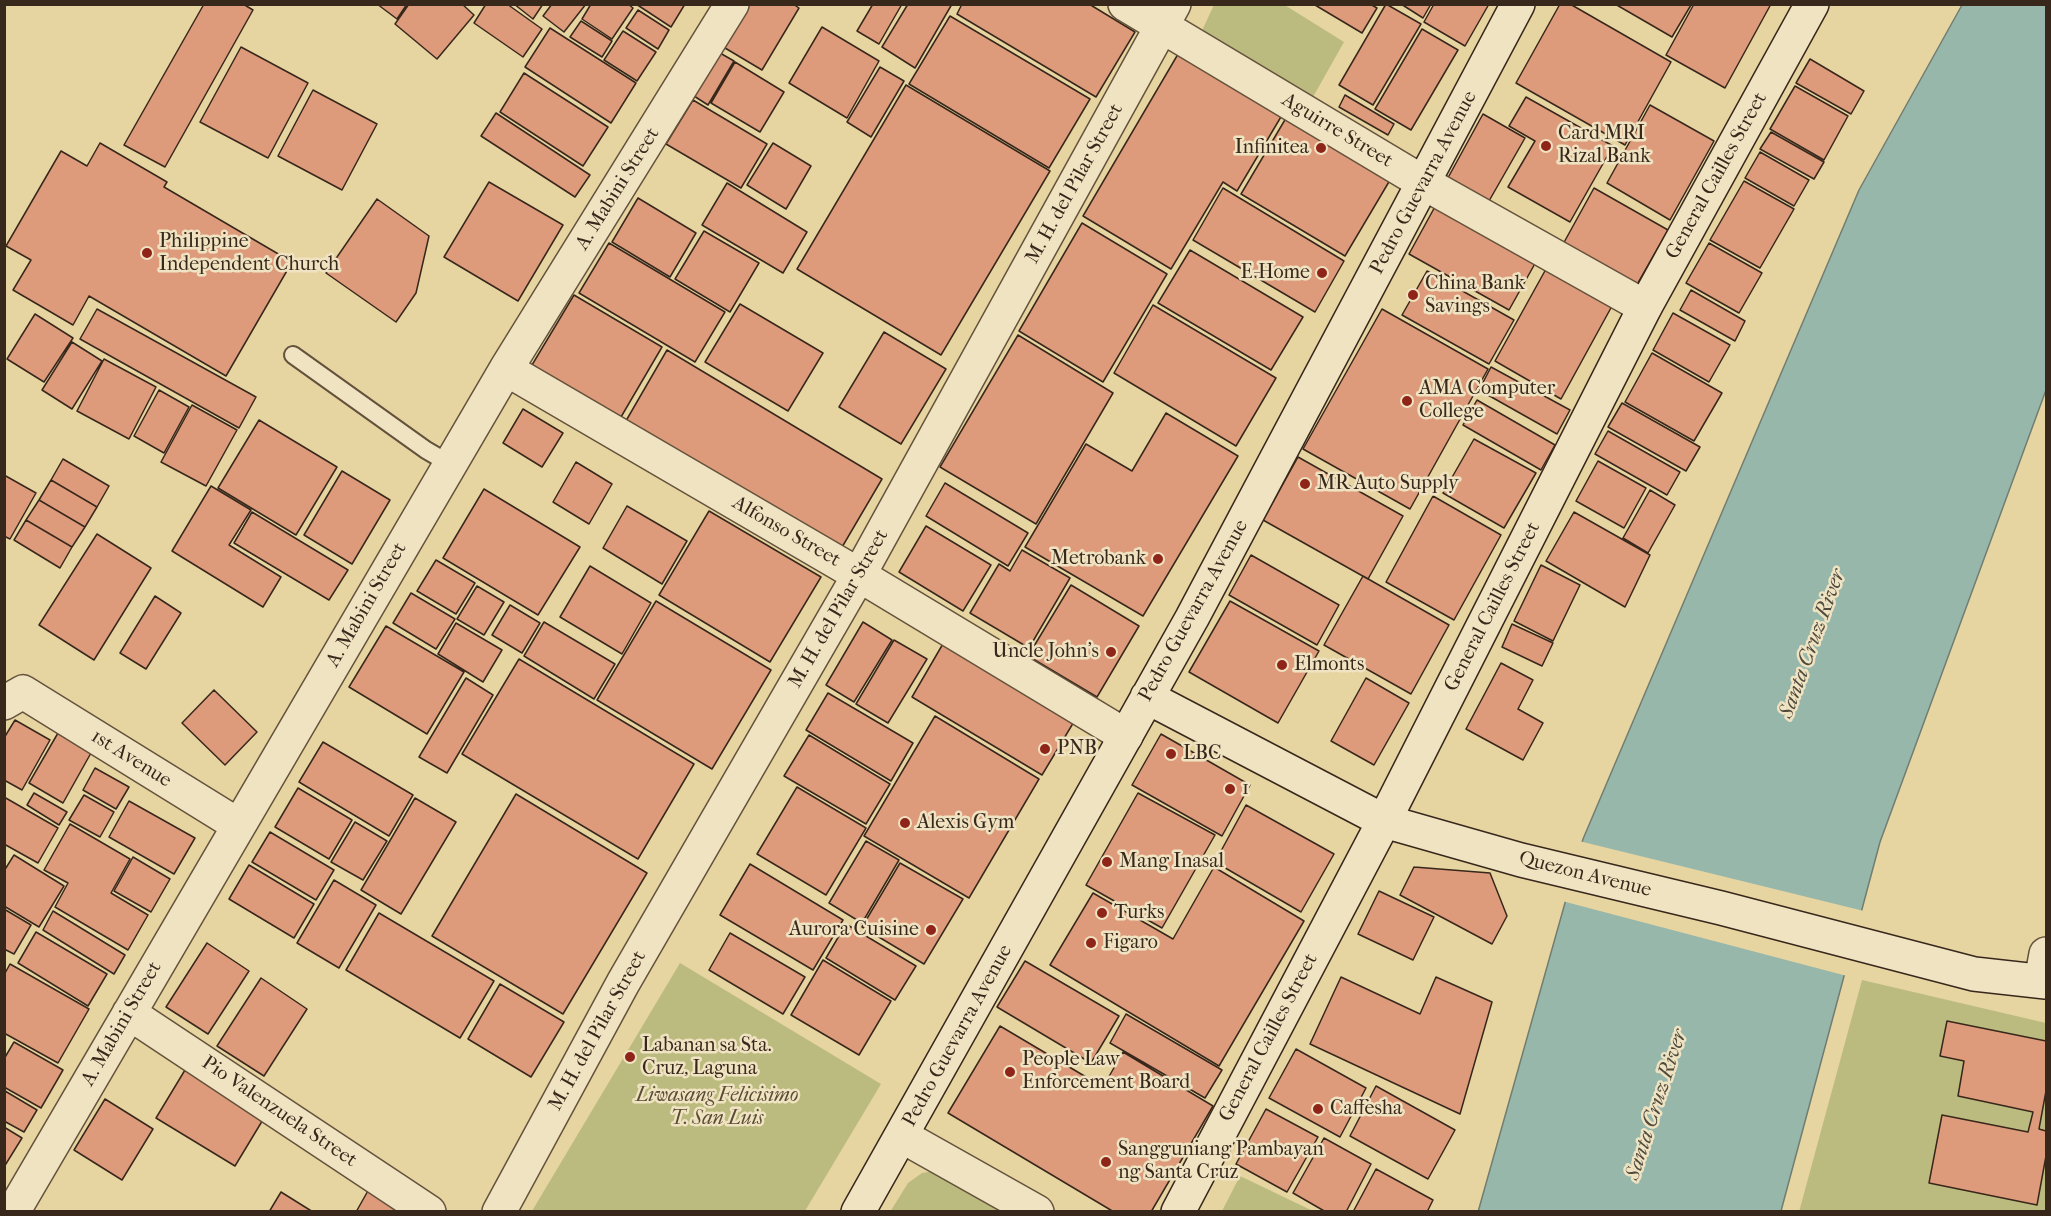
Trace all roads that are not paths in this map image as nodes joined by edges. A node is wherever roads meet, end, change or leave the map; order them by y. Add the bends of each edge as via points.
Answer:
1 (732, 4) edge
2 (1125, 4) edge
3 (1518, 4) edge
4 (1812, 4) edge
5 (1168, 15) edge
6 (1424, 183) junction
7 (1645, 307) junction
8 (293, 355) dead end
9 (506, 369) junction
10 (450, 464) junction
11 (859, 575) junction
12 (1147, 697) junction
13 (14, 698) edge
14 (1126, 736) junction
15 (1384, 821) junction
16 (238, 825) junction
17 (2045, 972) edge
18 (129, 1012) junction
19 (902, 1136) junction
20 (13, 1212) edge
21 (429, 1212) edge
22 (500, 1212) edge
23 (858, 1212) edge
24 (1037, 1212) edge
25 (1178, 1212) edge

1 - 9 street, A. Mabini Street
2 - 5 street, Aguirre Street
3 - 6 street, Pedro Guevarra Avenue
4 - 7 street, General Cailles Street
5 - 6 street, Aguirre Street
5 - 11 street, M. H. del Pilar Street
6 - 7 street, Aguirre Street
6 - 12 street, Pedro Guevarra Avenue
7 - 15 street, General Cailles Street
8 - 10 lane
9 - 10 street, A. Mabini Street
9 - 11 street, Alfonso Street
10 - 16 street, A. Mabini Street
11 - 14 street, Alfonso Street
11 - 22 street, M. H. del Pilar Street via 623,983
12 - 14 street, Pedro Guevarra Avenue
12 - 15 street, Quezon Avenue
13 - 16 street, 1st Avenue
14 - 19 street, Pedro Guevarra Avenue
15 - 17 street, Quezon Avenue via 1521,860 1974,974
15 - 25 street, General Cailles Street
16 - 18 street, A. Mabini Street
18 - 20 street, A. Mabini Street
18 - 21 street, Pio Valenzuela Street
19 - 23 street, Pedro Guevarra Avenue
19 - 24 street

